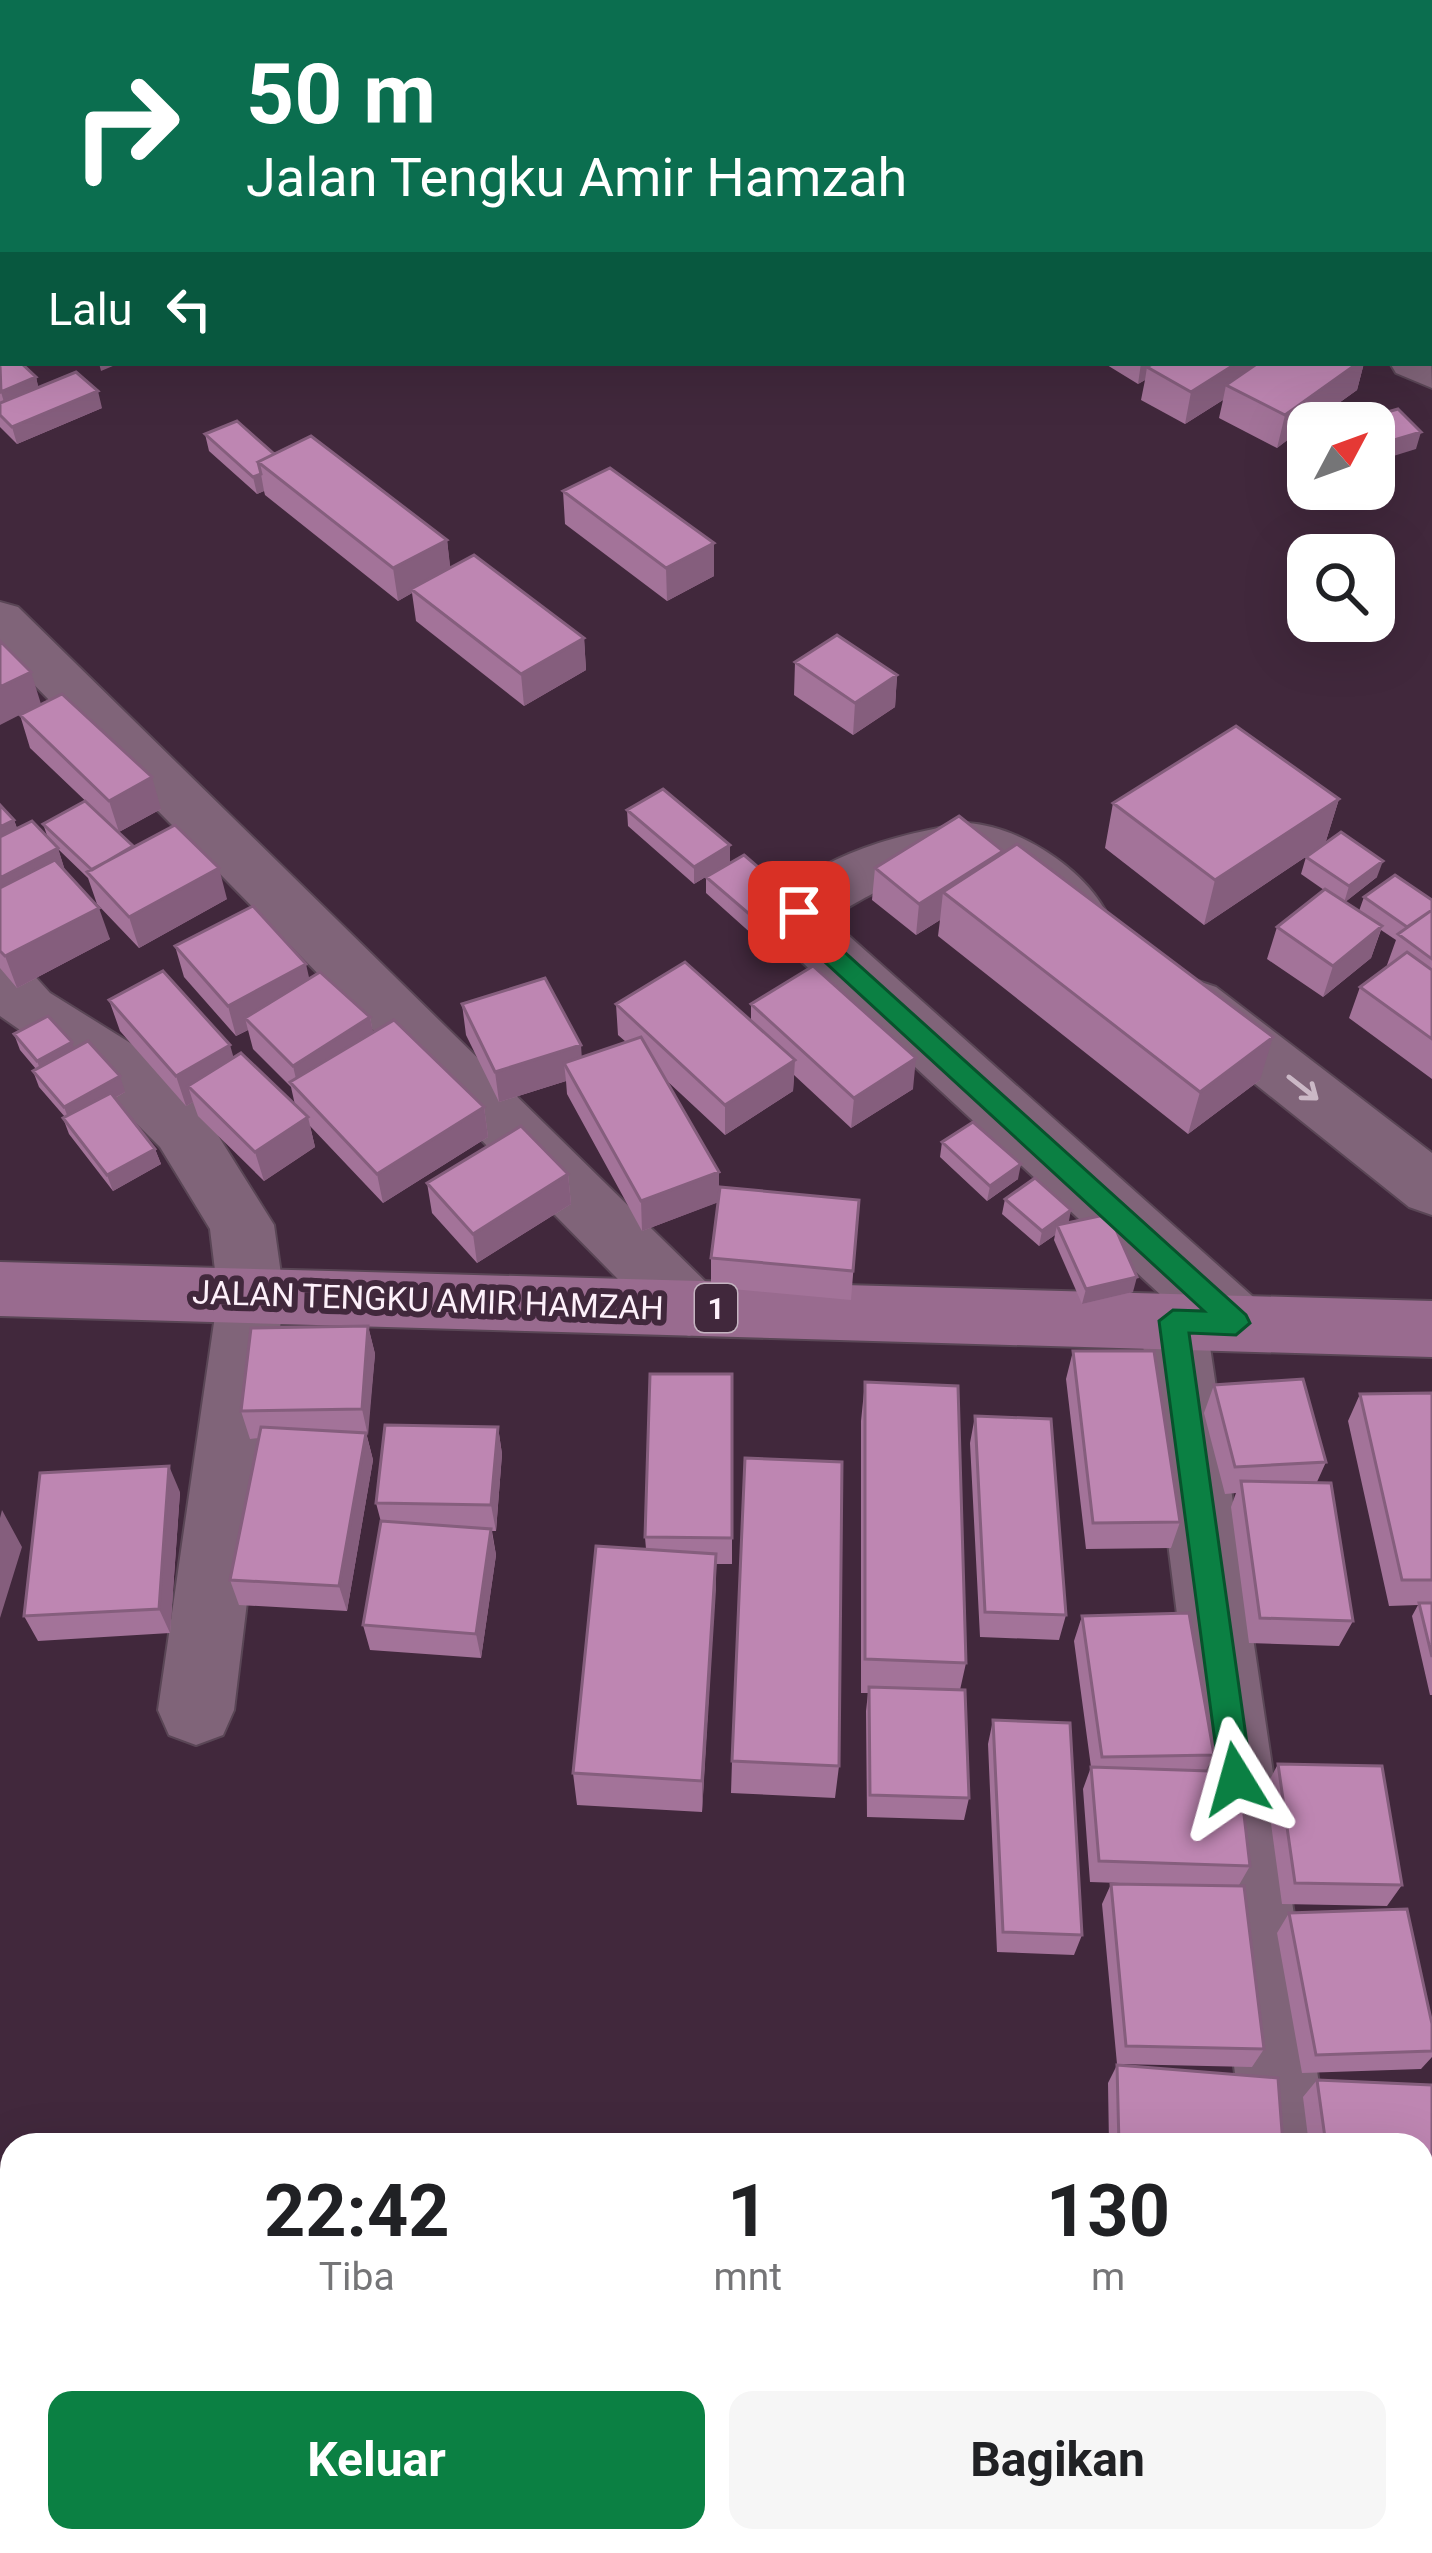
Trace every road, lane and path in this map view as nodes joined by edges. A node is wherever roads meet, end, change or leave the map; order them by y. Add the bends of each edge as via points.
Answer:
1 (0, 619) edge
2 (0, 977) edge
3 (1432, 1190) edge
4 (0, 1289) edge
5 (251, 1295) junction
6 (689, 1308) junction
7 (1205, 1322) junction
8 (1432, 1329) edge
9 (196, 1710) dead end
10 (1285, 2133) edge

1 - 6 street
2 - 5 street via 28,1009 118,1066 182,1130 242,1225
7 -> 3 street via 797,917 824,893 949,842 1002,852
4 - 5 main road, JALAN TENGKU AMIR HAMZAH / 1
5 - 6 main road, JALAN TENGKU AMIR HAMZAH / 1
5 - 9 street
6 - 7 main road, JALAN TENGKU AMIR HAMZAH / 1
7 - 8 main road, JALAN TENGKU AMIR HAMZAH / 1
7 - 10 street

